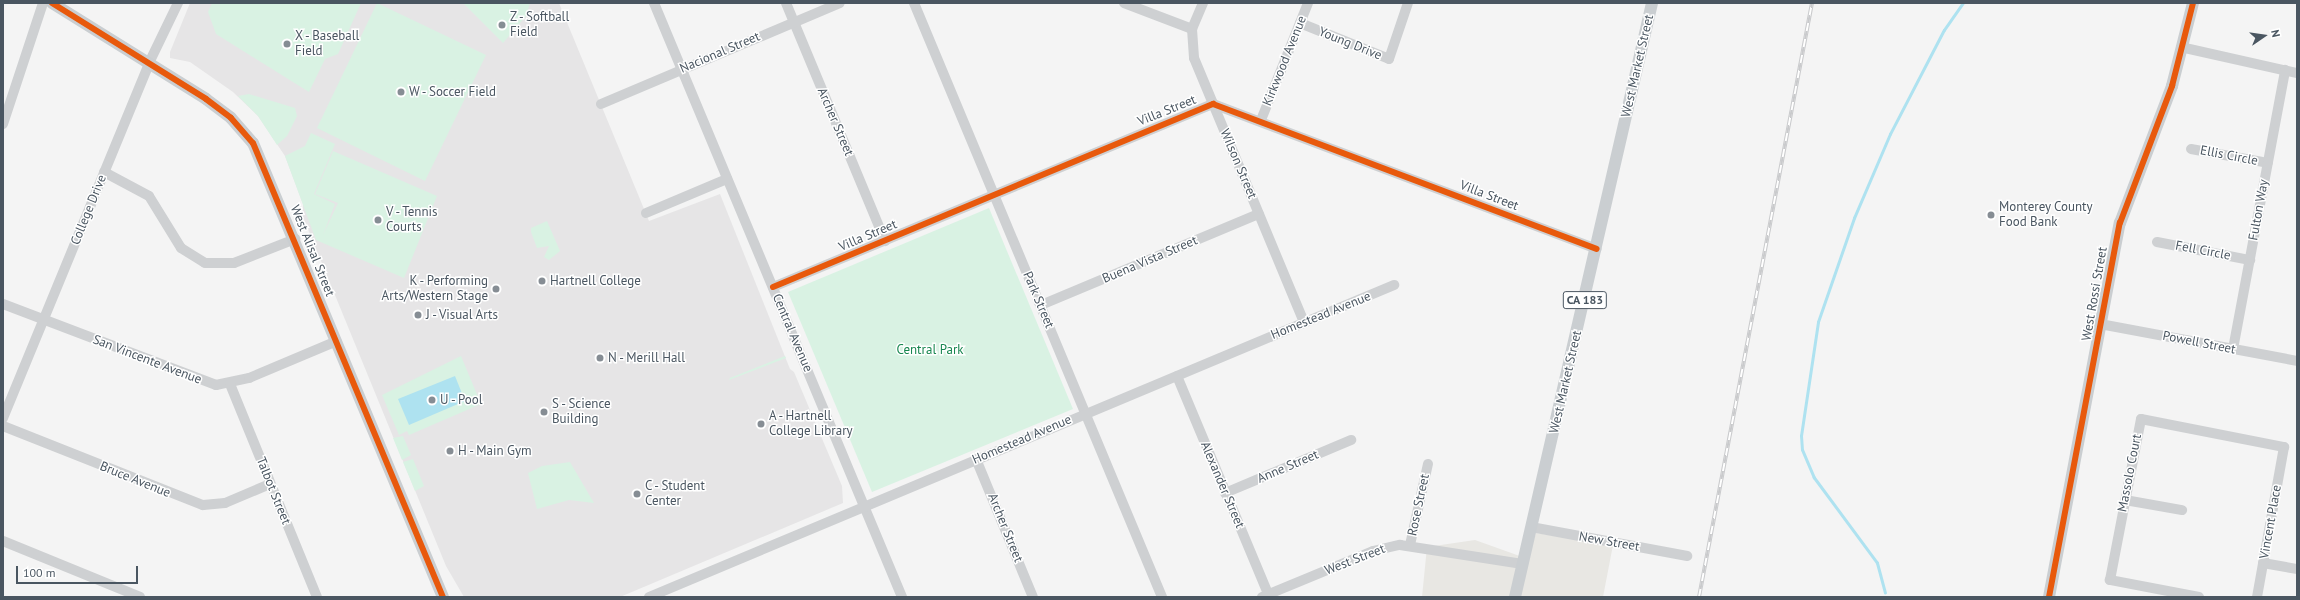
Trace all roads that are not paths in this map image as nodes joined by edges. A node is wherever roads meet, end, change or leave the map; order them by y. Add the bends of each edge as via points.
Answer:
1 (43, 3) edge
2 (52, 3) edge
3 (178, 3) edge
4 (654, 3) edge
5 (786, 3) edge
6 (840, 3) edge
7 (914, 3) edge
8 (1124, 3) edge
9 (1203, 3) edge
10 (1308, 3) edge
11 (1408, 3) edge
12 (1652, 3) edge
13 (2193, 3) edge
14 (794, 22) junction
15 (1300, 24) junction
16 (1192, 30) junction
17 (2185, 48) junction
18 (149, 63) junction
19 (682, 70) junction
20 (2285, 70) junction
21 (2297, 73) edge
22 (601, 104) dead end
23 (1213, 104) junction
24 (1261, 120) junction
25 (3, 124) edge
26 (2191, 149) dead end
27 (2268, 164) junction
28 (104, 172) junction
29 (727, 179) junction
30 (994, 196) junction
31 (646, 213) dead end
32 (1259, 214) junction
33 (295, 239) junction
34 (884, 240) junction
35 (2157, 242) dead end
36 (1597, 249) junction
37 (2250, 260) junction
38 (1394, 286) dead end
39 (773, 287) junction
40 (3, 304) edge
41 (1041, 305) junction
42 (44, 319) junction
43 (1304, 322) junction
44 (2100, 324) junction
45 (337, 341) junction
46 (2233, 349) junction
47 (2297, 361) edge
48 (1177, 376) junction
49 (230, 384) junction
50 (1085, 414) junction
51 (3, 418) edge
52 (3, 426) edge
53 (1351, 440) dead end
54 (2284, 447) joint
55 (976, 459) junction
56 (1428, 464) dead end
57 (270, 484) junction
58 (1225, 493) junction
59 (2125, 500) junction
60 (865, 506) junction
61 (2182, 510) dead end
62 (1531, 527) junction
63 (3, 541) edge
64 (1410, 545) junction
65 (1687, 556) dead end
66 (2263, 563) junction
67 (1523, 564) junction
68 (2297, 569) edge
69 (1265, 596) edge
70 (140, 597) edge
71 (317, 597) edge
72 (443, 597) edge
73 (649, 597) edge
74 (902, 597) edge
75 (1033, 597) edge
76 (1162, 597) edge
77 (1515, 597) edge
78 (2049, 597) edge
79 (2199, 597) edge
80 (2257, 597) edge

1 - 25 street
2 - 18 main road, West Alisal Street
3 - 18 street, College Drive
4 - 19 street, Central Avenue
5 - 14 street, Archer Street
6 - 14 street, Nacional Street
7 - 30 street, Park Street
8 - 16 street
9 - 16 street, Wilson Street
10 - 15 street, Kirkwood Avenue
11 - 15 street, Young Drive via 1389,59
12 - 36 main road, West Market Street / CA 183
13 - 17 main road, West Rossi Street
14 - 19 street, Nacional Street
14 - 34 street, Archer Street
15 - 24 street, Kirkwood Avenue
16 - 23 street, Wilson Street via 1194,58
17 - 20 street
17 - 44 main road, West Rossi Street via 2120,223
18 - 28 street, College Drive
18 - 33 main road, West Alisal Street via 220,109 243,130 262,158
19 - 22 street, Nacional Street
19 - 29 street, Central Avenue
20 - 21 street
20 - 27 street, Fulton Way
23 - 24 street, Villa Street
23 - 30 street, Villa Street
23 - 32 street, Wilson Street
24 - 36 street, Villa Street
26 - 27 street, Ellis Circle
27 - 37 street, Fulton Way
28 - 33 street via 149,196 181,248 205,263 234,263
28 - 42 street, College Drive
29 - 31 street
29 - 39 street, Central Avenue
30 - 34 street, Villa Street
30 - 41 street, Park Street
32 - 41 street, Buena Vista Street
32 - 43 street, Wilson Street
33 - 45 main road, West Alisal Street
34 - 39 street, Villa Street
35 - 37 street, Fell Circle
36 - 62 main road, West Market Street / CA 183
37 - 46 street, Fulton Way
38 - 43 street, Homestead Avenue
39 - 60 street, Central Avenue
40 - 42 street, San Vincente Avenue
41 - 50 street, Park Street
42 - 49 street, San Vincente Avenue via 201,382
42 - 51 street, College Drive
43 - 48 street, Homestead Avenue
44 - 46 street, Powell Street
44 - 78 main road, West Rossi Street
45 - 49 street, San Vincente Avenue
45 - 72 main road, West Alisal Street
46 - 47 street, Powell Street
48 - 50 street, Homestead Avenue
48 - 58 street, Alexander Street
49 - 57 street, Talbot Street
50 - 55 street, Homestead Avenue
50 - 76 street, Park Street
52 - 57 street, Bruce Avenue via 203,505 225,503
53 - 58 street, Anne Street
54 - 59 street, Massolo Court via 2141,419
54 - 66 street, Vincent Place
55 - 60 street, Homestead Avenue
55 - 75 street, Archer Street
56 - 64 street, Rose Street
57 - 71 street, Talbot Street
58 - 69 street, Alexander Street
59 - 61 street
59 - 79 street, Massolo Court via 2110,580
60 - 73 street, Homestead Avenue
60 - 74 street, Central Avenue
62 - 65 street, New Street
62 - 67 main road, West Market Street / CA 183
63 - 70 street
64 - 67 street, West Street
64 - 69 street, West Street via 1373,551
66 - 68 street
66 - 80 street, Vincent Place
67 - 77 main road, West Market Street / CA 183

